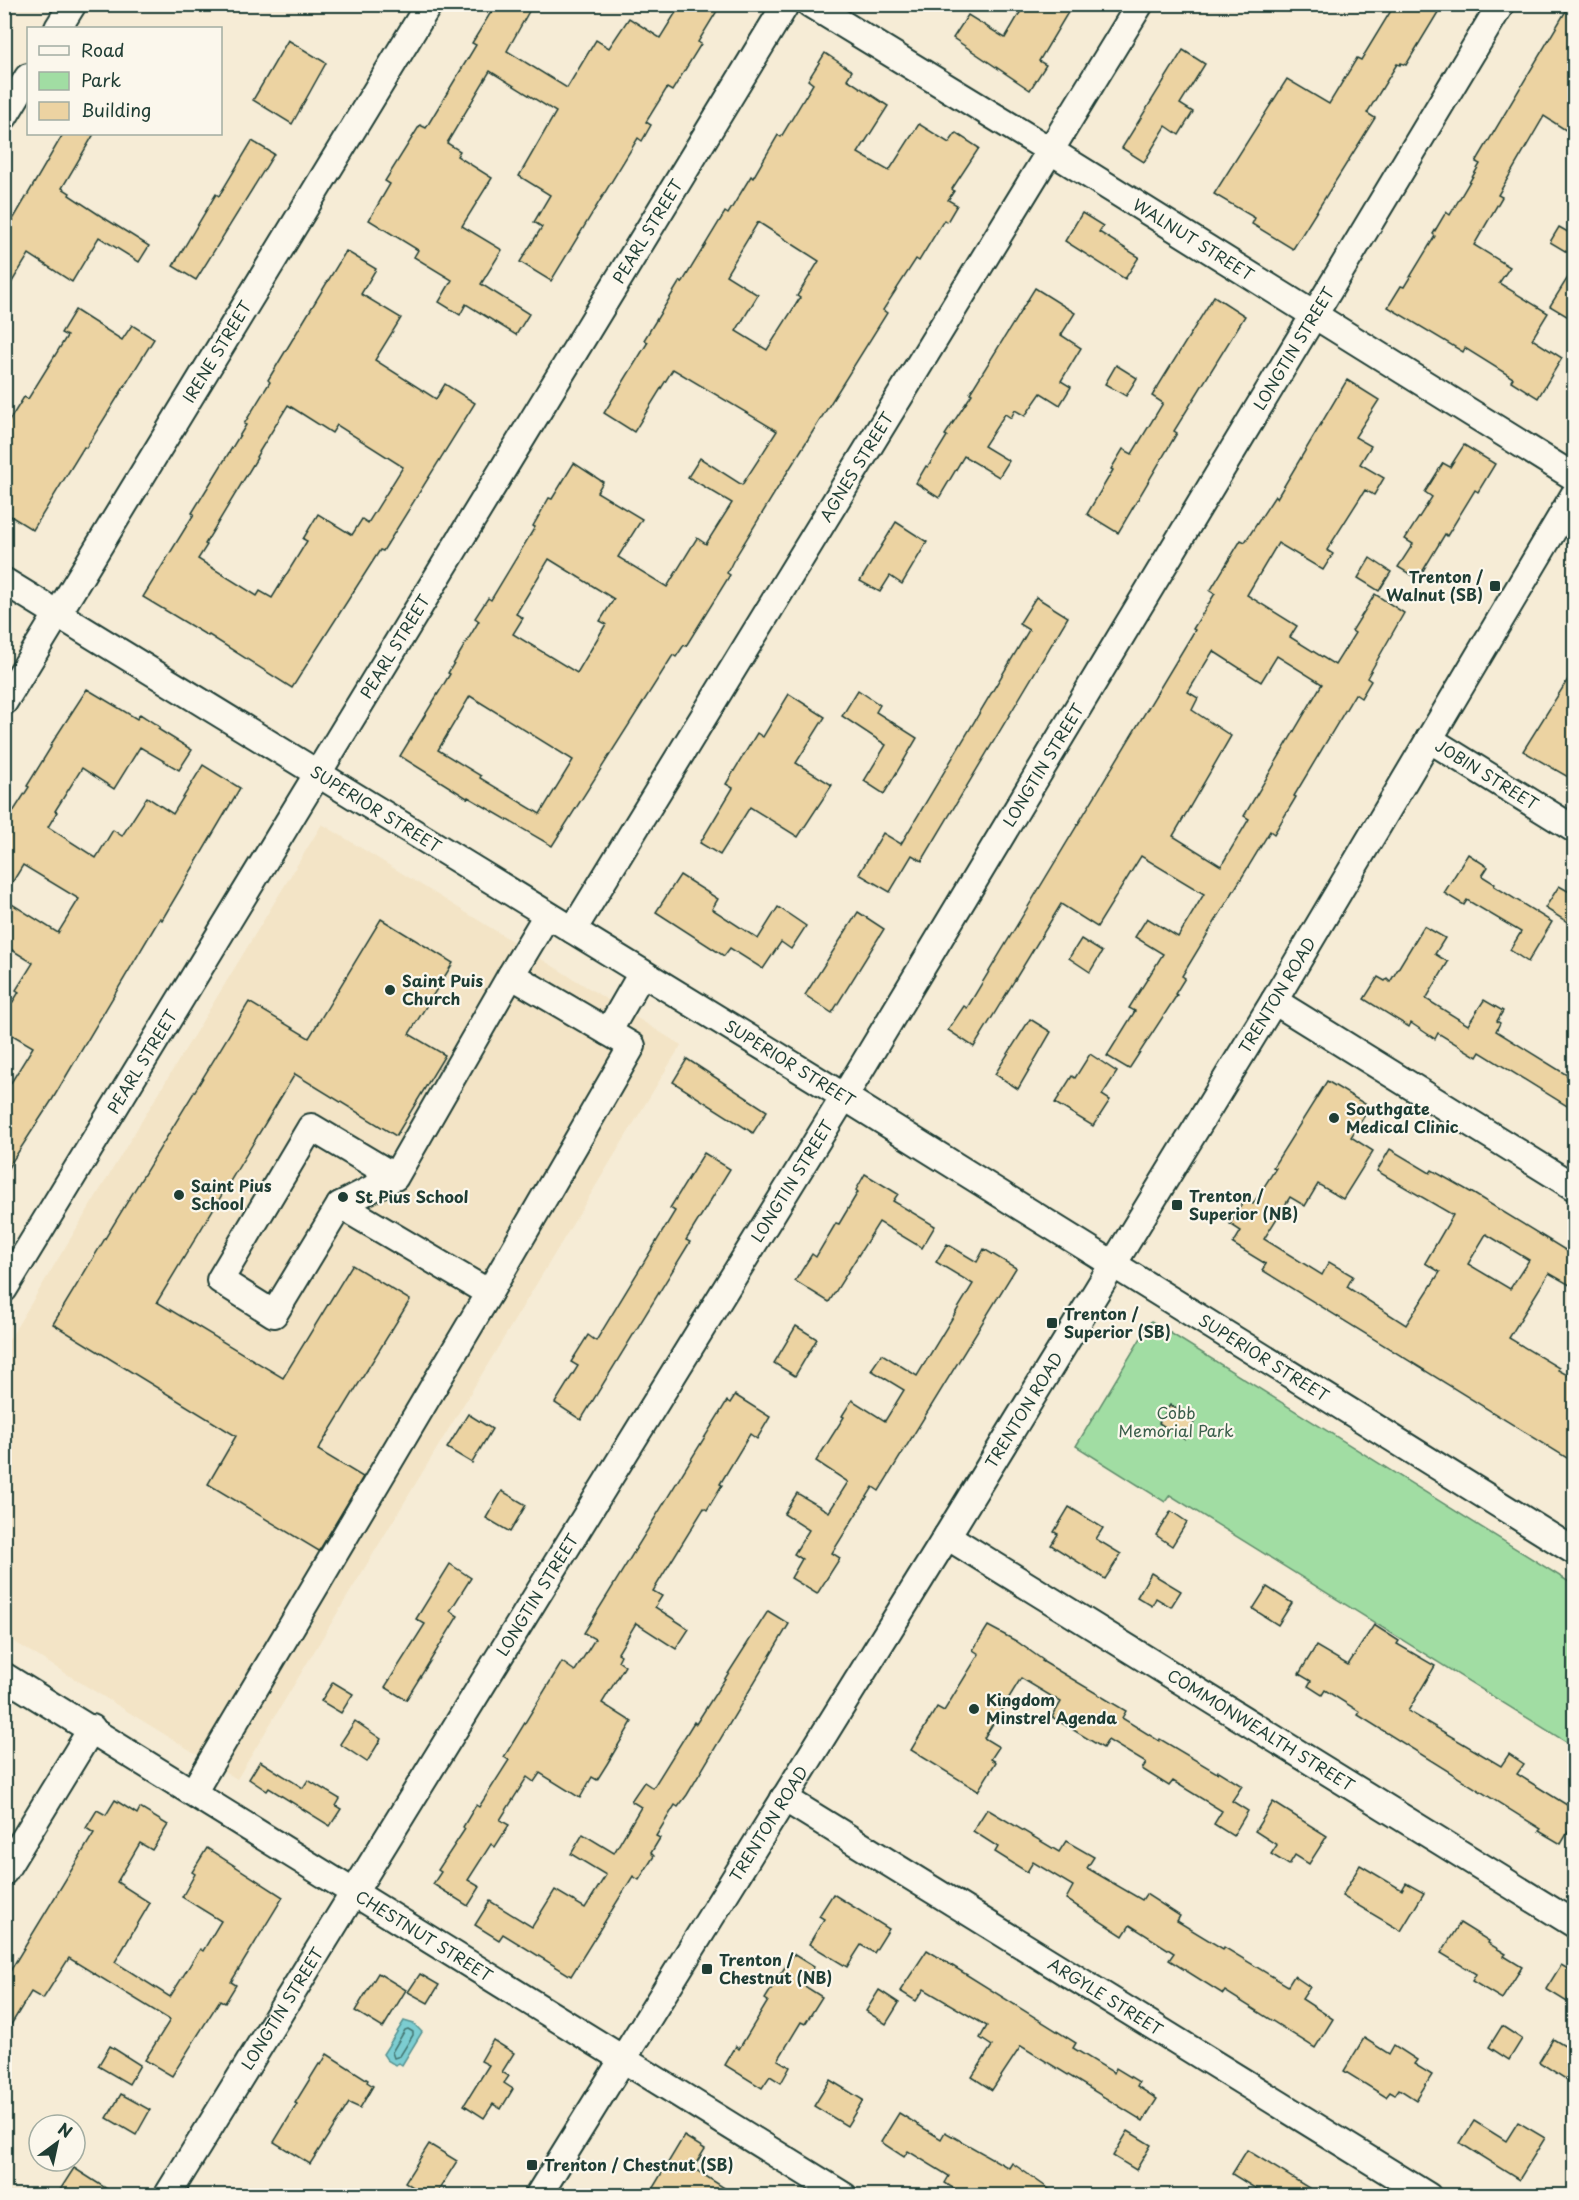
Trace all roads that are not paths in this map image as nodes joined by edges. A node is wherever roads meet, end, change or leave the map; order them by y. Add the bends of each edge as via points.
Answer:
1 (73, 4) edge
2 (429, 4) edge
3 (786, 4) edge
4 (810, 4) edge
5 (1140, 4) edge
6 (1501, 4) edge
7 (59, 27) edge
8 (27, 79) edge
9 (4, 117) edge
10 (1051, 152) junction
11 (1314, 315) junction
12 (1575, 477) edge
13 (1575, 495) edge
14 (4, 580) edge
15 (58, 613) junction
16 (4, 702) edge
17 (1430, 739) junction
18 (318, 772) junction
19 (1575, 829) edge
20 (548, 915) junction
21 (573, 930) junction
22 (642, 973) junction
23 (511, 975) junction
24 (1275, 1001) junction
25 (608, 1032) junction
26 (844, 1097) junction
27 (394, 1177) junction
28 (1575, 1187) edge
29 (340, 1204) junction
30 (1113, 1264) junction
31 (4, 1288) edge
32 (489, 1293) junction
33 (946, 1536) junction
34 (1575, 1551) edge
35 (4, 1676) edge
36 (92, 1728) junction
37 (194, 1791) junction
38 (784, 1798) junction
39 (4, 1872) edge
40 (354, 1892) junction
41 (1575, 1924) edge
42 (622, 2059) junction
43 (167, 2196) edge
44 (538, 2196) edge
45 (844, 2196) edge
46 (1428, 2196) edge

1 - 7 street
2 - 15 street, IRENE STREET
3 - 18 street, PEARL STREET
4 - 10 street, WALNUT STREET
5 - 10 street, AGNES STREET
6 - 11 street, LONGTIN STREET
8 - 9 street
10 - 11 street, WALNUT STREET
10 - 21 street, AGNES STREET
11 - 12 street, WALNUT STREET
11 - 26 street, LONGTIN STREET
13 - 17 street, TRENTON ROAD
14 - 15 street, SUPERIOR STREET
15 - 16 street, IRENE STREET
15 - 18 street, SUPERIOR STREET
17 - 19 street, JOBIN STREET
17 - 24 street, TRENTON ROAD
18 - 20 street, SUPERIOR STREET
18 - 31 street, PEARL STREET
20 - 21 street, SUPERIOR STREET
20 - 23 street
21 - 22 street, SUPERIOR STREET
22 - 25 street
22 - 26 street, SUPERIOR STREET
23 - 25 street
23 - 27 street
24 - 28 street
24 - 30 street, TRENTON ROAD
25 - 32 street via 632,1046
26 - 30 street, SUPERIOR STREET
26 - 40 street, LONGTIN STREET
27 - 29 street
27 - 29 street via 311,1127 220,1280 274,1314
29 - 32 street
30 - 33 street, TRENTON ROAD
30 - 34 street, SUPERIOR STREET
32 - 37 street
33 - 38 street, TRENTON ROAD
33 - 41 street, COMMONWEALTH STREET
35 - 36 street, CHESTNUT STREET
36 - 37 street, CHESTNUT STREET
36 - 39 street
37 - 40 street, CHESTNUT STREET
38 - 42 street, TRENTON ROAD
38 - 46 street, ARGYLE STREET
40 - 42 street, CHESTNUT STREET
40 - 43 street, LONGTIN STREET
42 - 44 street, TRENTON ROAD
42 - 45 street, CHESTNUT STREET

